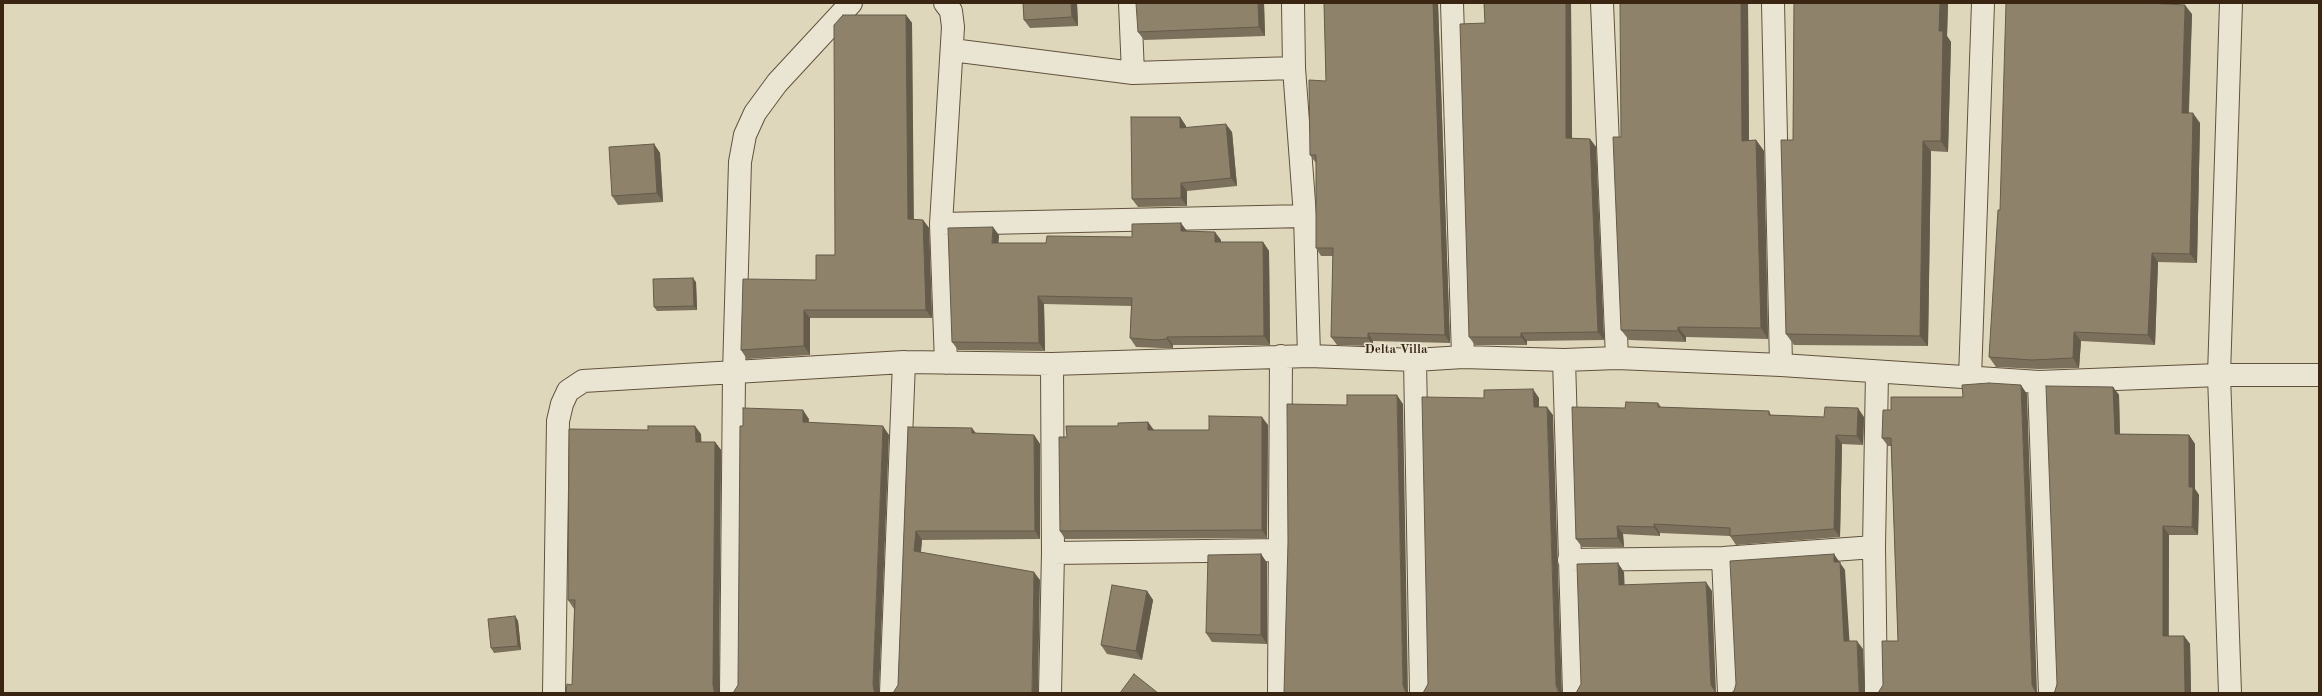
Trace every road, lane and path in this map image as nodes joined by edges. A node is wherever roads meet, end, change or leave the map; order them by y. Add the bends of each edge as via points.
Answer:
1 (851, 3) edge
2 (946, 3) edge
3 (1130, 3) edge
4 (1293, 3) edge
5 (1452, 3) edge
6 (1602, 3) edge
7 (1773, 3) edge
8 (1983, 3) edge
9 (2231, 3) edge
10 (952, 50) junction
11 (1294, 68) junction
12 (1133, 73) junction
13 (1305, 216) junction
14 (941, 224) junction
15 (1281, 356) junction
16 (1309, 356) junction
17 (1463, 357) junction
18 (1616, 358) junction
19 (1415, 360) junction
20 (1564, 360) junction
21 (904, 362) junction
22 (946, 363) junction
23 (1052, 364) junction
24 (1781, 365) junction
25 (1877, 372) junction
26 (734, 373) junction
27 (2220, 375) junction
28 (2319, 375) edge
29 (1970, 378) junction
30 (2039, 382) junction
31 (1874, 547) junction
32 (1281, 550) junction
33 (1053, 553) junction
34 (1723, 558) junction
35 (1569, 560) junction
36 (554, 693) edge
37 (731, 693) edge
38 (891, 693) edge
39 (1050, 693) edge
40 (1279, 693) edge
41 (1422, 693) edge
42 (1574, 693) edge
43 (1729, 693) edge
44 (1876, 693) edge
45 (2050, 693) edge
46 (2230, 693) edge

1 - 26 street via 777,83 755,113 745,135 740,162
2 - 10 street via 951,11
3 - 12 street
4 - 11 street
5 - 17 street
6 - 18 street
7 - 24 street
8 - 29 street
9 - 27 street
10 - 12 street
10 - 14 street
11 - 12 street
11 - 13 street
13 - 14 street
13 - 16 street
14 - 22 street
15 - 16 street
15 - 23 street
15 - 32 street
16 - 19 street
17 - 19 street
17 - 20 street
18 - 20 street
18 - 24 street
19 - 41 street
20 - 35 street
21 - 22 street
21 - 26 street
21 - 38 street
22 - 23 street
23 - 33 street
24 - 25 street
25 - 29 street
25 - 31 street
26 - 36 street via 650,376 583,382 568,391 558,422
26 - 37 street
27 - 28 street
27 - 30 street
27 - 46 street
29 - 30 street
30 - 45 street
31 - 34 street
31 - 44 street
32 - 33 street
32 - 40 street
33 - 39 street
34 - 35 street
34 - 43 street
35 - 42 street

